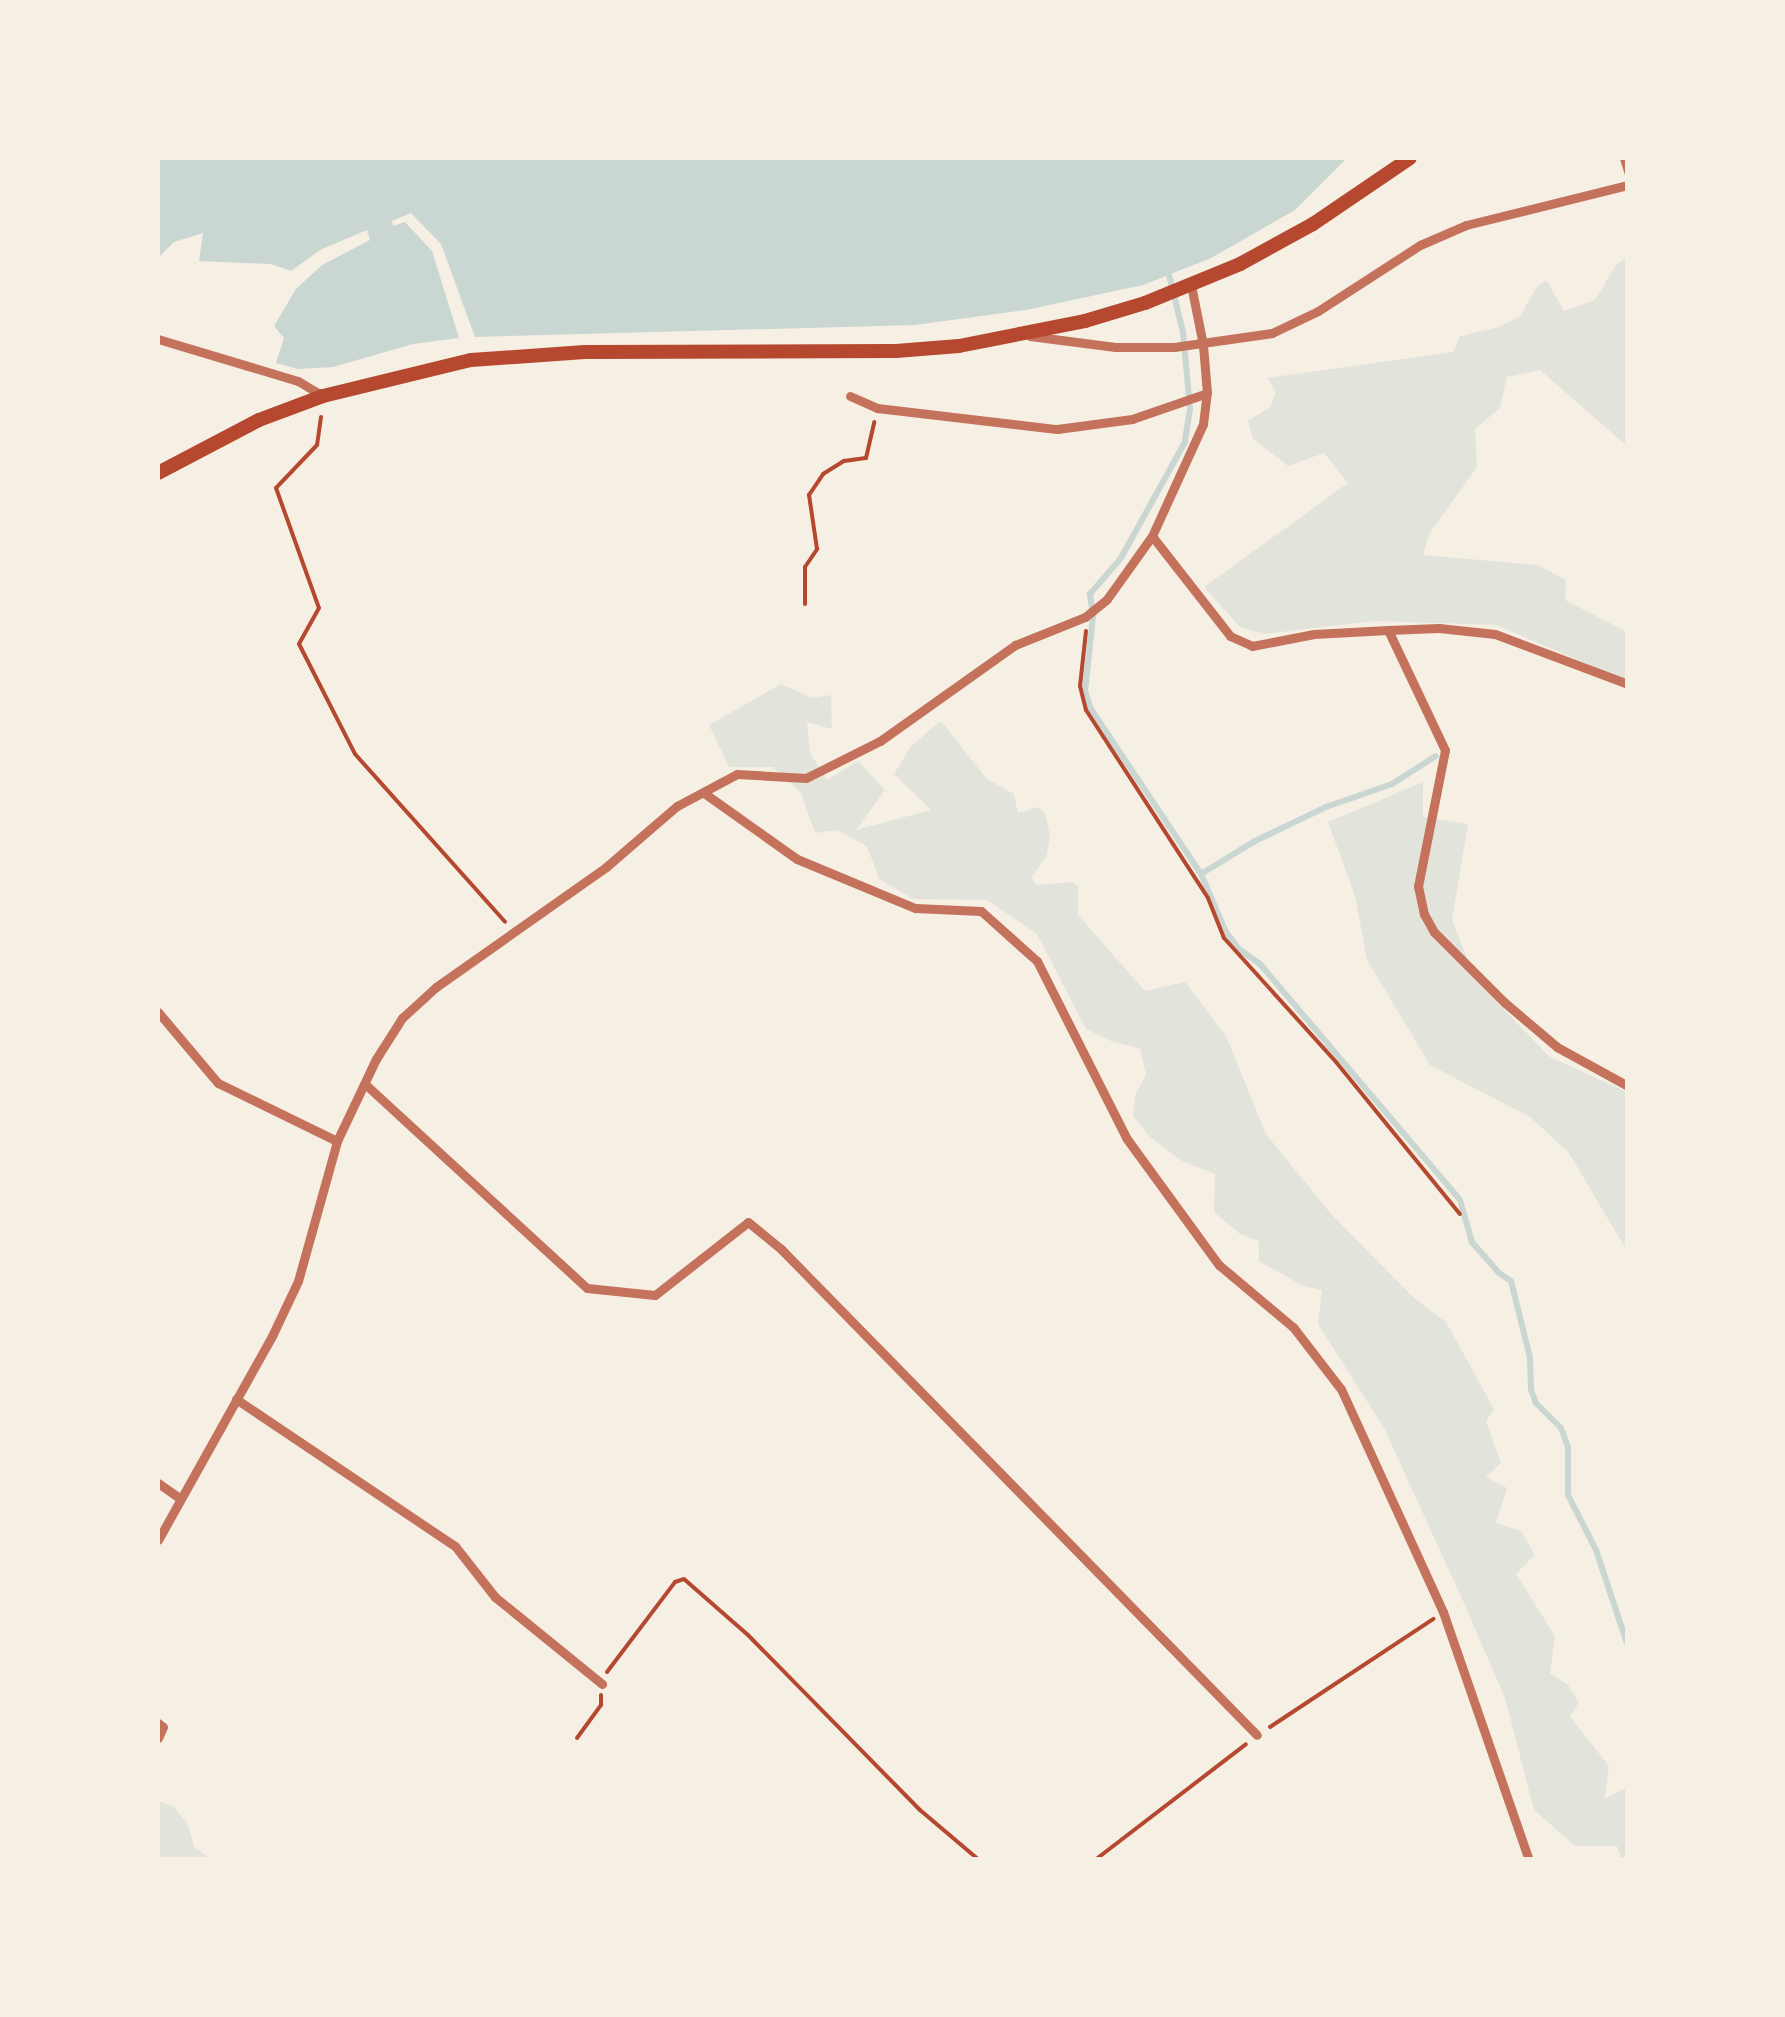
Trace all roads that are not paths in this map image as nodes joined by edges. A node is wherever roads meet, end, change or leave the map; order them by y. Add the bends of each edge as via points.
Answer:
1 (1410, 158) edge
2 (1624, 158) edge
3 (1628, 171) edge
4 (1628, 186) edge
5 (1187, 287) junction
6 (1024, 335) junction
7 (158, 339) edge
8 (1198, 345) junction
9 (1202, 395) junction
10 (324, 396) junction
11 (850, 396) dead end
12 (158, 474) edge
13 (1152, 536) junction
14 (1388, 630) junction
15 (1628, 684) edge
16 (704, 793) junction
17 (158, 1012) edge
18 (365, 1084) junction
19 (1628, 1086) edge
20 (337, 1142) junction
21 (236, 1399) junction
22 (158, 1483) edge
23 (178, 1497) junction
24 (158, 1540) edge
25 (602, 1684) road end
26 (158, 1723) edge
27 (1256, 1736) road end
28 (158, 1738) edge
29 (1530, 1860) edge

1 - 5 highway via 1312,224
2 - 3 street
4 - 8 street via 1466,225 1272,333
5 - 6 highway
5 - 8 street
6 - 8 street via 1115,347
6 - 10 highway via 896,351 585,352 471,360
7 - 10 street via 298,381
8 - 9 street
9 - 11 street via 1132,418 1057,428 877,408
9 - 13 street via 1202,424
10 - 12 highway via 258,420
13 - 14 street via 1230,636 1252,646
13 - 16 street via 1090,613 1015,646 880,741 806,778 737,774
14 - 15 street via 1495,634
14 - 19 street via 1445,750 1418,886 1424,914 1504,1002 1558,1047
16 - 18 street via 676,806 606,867 436,987 402,1018
16 - 29 street via 797,859 915,908 981,910 1037,961 1127,1139 1220,1264 1293,1327 1341,1389 1444,1612
17 - 20 street via 218,1084
18 - 20 street
18 - 27 street via 586,1288 655,1295 748,1222
20 - 21 street via 298,1280
21 - 23 street
21 - 25 street via 455,1546 496,1597
22 - 23 street
23 - 24 street
26 - 28 street

